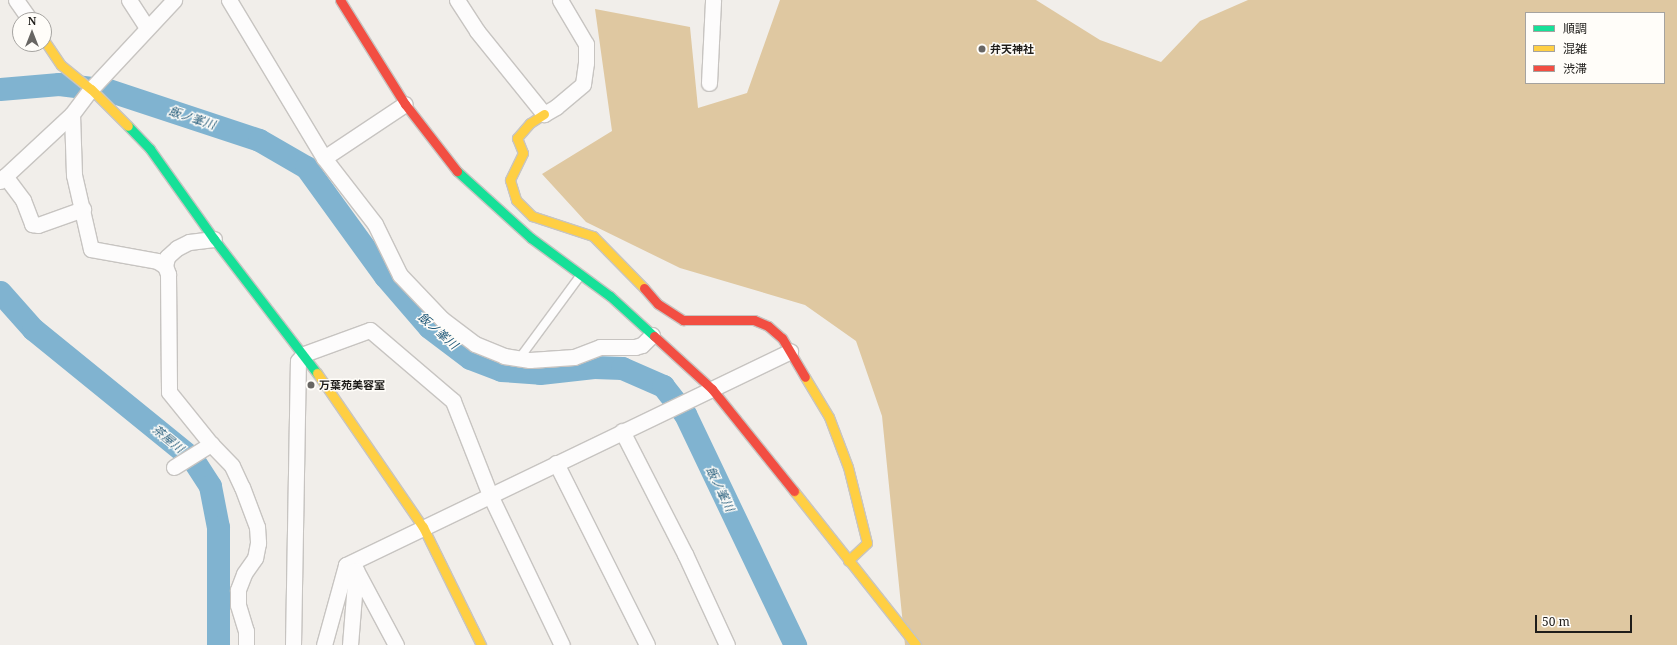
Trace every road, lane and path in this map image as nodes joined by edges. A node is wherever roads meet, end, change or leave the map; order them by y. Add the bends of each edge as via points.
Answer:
1 (16, 0) edge
2 (129, 0) edge
3 (174, 0) edge
4 (229, 0) edge
5 (340, 0) edge
6 (457, 0) edge
7 (560, 0) edge
8 (713, 0) edge
9 (24, 12) edge
10 (147, 28) junction
11 (52, 52) edge
12 (709, 83) dead end
13 (91, 89) junction
14 (405, 104) junction
15 (72, 114) junction
16 (544, 114) junction
17 (324, 158) junction
18 (2, 179) edge
19 (83, 209) junction
20 (214, 239) junction
21 (165, 266) junction
22 (581, 275) junction
23 (652, 335) junction
24 (790, 351) junction
25 (304, 354) junction
26 (519, 359) junction
27 (712, 389) junction
28 (622, 431) junction
29 (211, 444) junction
30 (556, 463) junction
31 (174, 467) dead end
32 (490, 495) junction
33 (423, 527) junction
34 (848, 561) junction
35 (351, 567) junction
36 (246, 645) edge
37 (293, 645) edge
38 (324, 645) edge
39 (350, 645) edge
40 (396, 645) edge
41 (482, 645) edge
42 (562, 645) edge
43 (647, 645) edge
44 (727, 645) edge
45 (916, 645) edge

1 - 9 street
2 - 10 street
3 - 10 street
4 - 17 street
5 - 14 street
6 - 16 street via 477,31
7 - 16 street via 586,44 586,63 583,84
8 - 12 street
10 - 13 street
11 - 13 street via 60,65
13 - 15 street
13 - 20 street via 150,149
14 - 17 street
14 - 22 street via 452,166 530,238
15 - 18 street
15 - 19 street via 74,175
16 - 24 street via 530,123 516,138 523,153 512,174 510,187 516,200 525,210 547,223 593,236 658,304 683,320 754,320 768,326 782,338
17 - 26 street via 375,224 400,275 462,336 504,356
18 - 19 street via 23,200 32,224 38,225
19 - 21 street via 91,248 157,261
20 - 21 street via 189,242 177,248 167,257
20 - 25 street
21 - 29 street via 168,274 170,392
22 - 23 street via 610,296
22 - 26 lane
23 - 26 street via 642,345 635,347 600,347 574,357
23 - 27 street
24 - 27 street
24 - 34 street via 829,417 848,467 867,543
25 - 32 street via 370,330 453,401
25 - 33 street
25 - 37 street via 298,361
27 - 28 street
27 - 34 street
28 - 30 street
28 - 44 street via 685,554
29 - 31 street
29 - 36 street via 232,466 257,527 255,558 244,574 238,590 238,605 246,631
30 - 32 street
30 - 43 street
32 - 33 street
32 - 42 street
33 - 35 street
33 - 41 street
34 - 45 street
35 - 38 street
35 - 39 street
35 - 40 street

